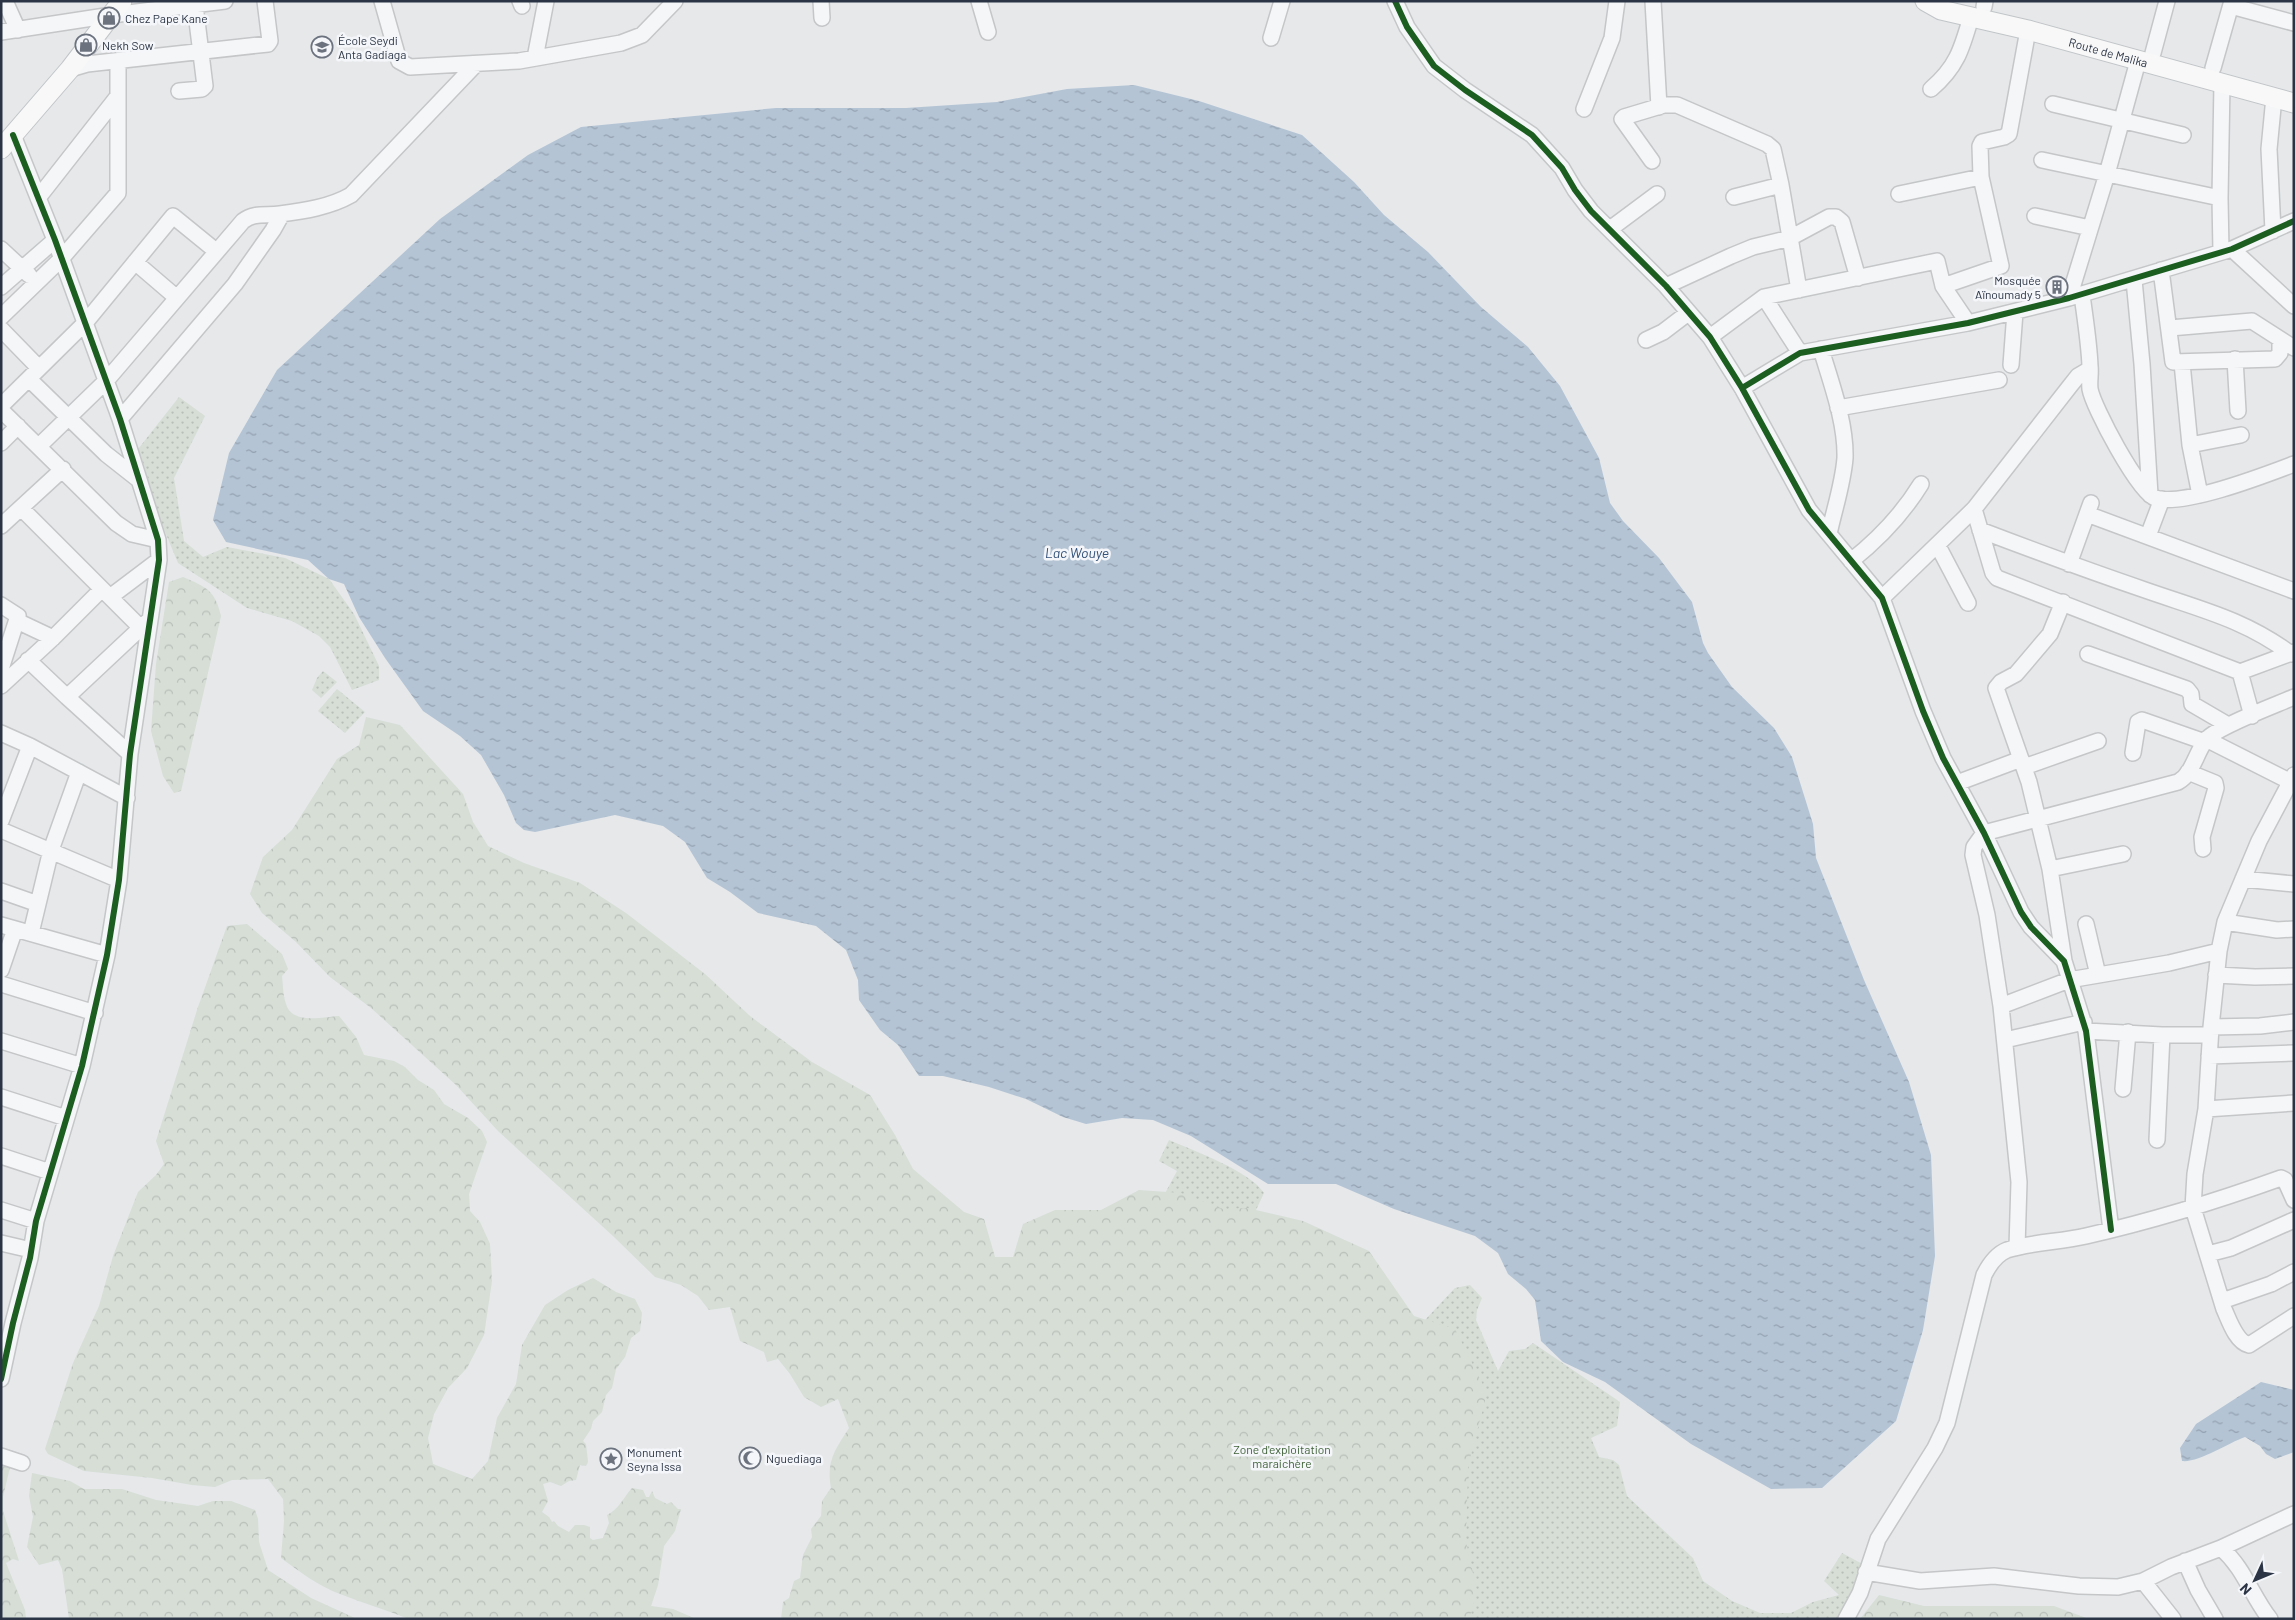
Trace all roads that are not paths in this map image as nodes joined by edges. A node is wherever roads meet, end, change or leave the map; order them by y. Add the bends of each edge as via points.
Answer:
1 (5, 1) edge
2 (225, 1) edge
3 (265, 1) edge
4 (382, 1) edge
5 (546, 1) edge
6 (675, 1) edge
7 (820, 1) edge
8 (979, 1) edge
9 (1282, 1) edge
10 (1394, 1) edge
11 (1617, 1) edge
12 (1653, 1) edge
13 (1926, 1) edge
14 (1958, 1) edge
15 (2167, 1) edge
16 (2231, 4) edge
17 (195, 5) junction
18 (117, 8) edge
19 (1980, 8) edge
20 (822, 18) dead end
21 (2294, 24) edge
22 (18, 30) junction
23 (2028, 30) junction
24 (1, 32) edge
25 (988, 32) dead end
26 (1271, 38) dead end
27 (199, 52) junction
28 (2145, 57) junction
29 (535, 58) junction
30 (118, 61) junction
31 (476, 64) junction
32 (70, 69) junction
33 (2217, 76) junction
34 (1931, 89) dead end
35 (179, 91) dead end
36 (2294, 93) edge
37 (118, 96) junction
38 (2274, 97) junction
39 (2294, 103) edge
40 (2053, 104) dead end
41 (1659, 107) junction
42 (1584, 108) dead end
43 (2121, 120) junction
44 (2183, 135) dead end
45 (7, 142) edge
46 (1652, 160) dead end
47 (2042, 160) dead end
48 (2107, 174) junction
49 (1981, 177) junction
50 (1781, 185) junction
51 (1657, 194) dead end
52 (1899, 194) dead end
53 (1734, 197) dead end
54 (38, 198) junction
55 (2220, 198) junction
56 (282, 214) junction
57 (2035, 216) dead end
58 (2294, 221) edge
59 (2090, 228) junction
60 (1610, 229) junction
61 (2273, 231) junction
62 (1790, 238) junction
63 (55, 240) junction
64 (1, 249) edge
65 (216, 251) junction
66 (2227, 251) junction
67 (61, 259) junction
68 (135, 262) junction
69 (22, 268) junction
70 (2161, 270) junction
71 (1858, 278) junction
72 (2134, 280) junction
73 (37, 283) junction
74 (1666, 286) junction
75 (1943, 286) junction
76 (1, 287) edge
77 (1799, 290) junction
78 (2075, 296) junction
79 (1764, 297) junction
80 (177, 298) junction
81 (2294, 306) edge
82 (1688, 312) junction
83 (2015, 312) junction
84 (1, 317) edge
85 (85, 323) junction
86 (1968, 324) junction
87 (2170, 328) junction
88 (1, 329) edge
89 (1710, 337) junction
90 (1646, 340) dead end
91 (2280, 340) junction
92 (2294, 348) edge
93 (1821, 349) junction
94 (1800, 352) junction
95 (2235, 359) junction
96 (2182, 362) junction
97 (2011, 365) dead end
98 (2090, 369) junction
99 (34, 374) junction
100 (1999, 380) dead end
101 (106, 381) junction
102 (1742, 388) junction
103 (1, 408) edge
104 (1838, 408) junction
105 (2238, 411) dead end
106 (69, 417) junction
107 (120, 419) junction
108 (18, 426) junction
109 (2241, 435) dead end
110 (1, 443) edge
111 (39, 446) junction
112 (2190, 446) junction
113 (2147, 452) junction
114 (2123, 456) junction
115 (2294, 464) edge
116 (63, 469) junction
117 (139, 480) junction
118 (1921, 484) dead end
119 (2200, 495) junction
120 (2156, 497) junction
121 (21, 508) junction
122 (1974, 508) junction
123 (1, 526) edge
124 (1980, 530) junction
125 (1829, 534) junction
126 (2148, 536) junction
127 (158, 540) junction
128 (1938, 546) junction
129 (159, 560) junction
130 (1851, 561) junction
131 (2069, 564) junction
132 (2294, 591) edge
133 (106, 593) junction
134 (1882, 598) junction
135 (2062, 602) junction
136 (1968, 603) dead end
137 (1, 605) edge
138 (16, 620) junction
139 (146, 624) junction
140 (53, 638) junction
141 (2292, 653) edge
142 (2088, 654) dead end
143 (28, 660) junction
144 (1, 669) edge
145 (2240, 672) junction
146 (1, 686) edge
147 (67, 697) junction
148 (2294, 697) edge
149 (2252, 716) junction
150 (2228, 725) junction
151 (1, 733) edge
152 (2205, 740) junction
153 (2098, 741) dead end
154 (30, 746) junction
155 (2133, 753) dead end
156 (130, 754) junction
157 (2023, 763) junction
158 (79, 772) junction
159 (2188, 772) junction
160 (8, 782) edge
161 (1957, 783) junction
162 (2290, 787) edge
163 (128, 798) junction
164 (2038, 818) junction
165 (1, 821) edge
166 (1, 830) edge
167 (1984, 833) junction
168 (2203, 849) dead end
169 (51, 850) junction
170 (2123, 854) dead end
171 (2050, 868) junction
172 (2243, 879) junction
173 (119, 880) junction
174 (2294, 884) edge
175 (1, 891) edge
176 (38, 904) junction
177 (2225, 922) junction
178 (2086, 924) dead end
179 (8, 927) edge
180 (2294, 929) edge
181 (31, 933) junction
182 (2219, 951) junction
183 (107, 955) junction
184 (2064, 962) junction
185 (1, 970) edge
186 (2098, 975) junction
187 (2216, 975) junction
188 (2294, 976) edge
189 (2069, 980) junction
190 (1, 984) edge
191 (2001, 1006) junction
192 (96, 1013) junction
193 (2294, 1022) edge
194 (2086, 1027) junction
195 (2211, 1031) junction
196 (2128, 1032) junction
197 (2162, 1035) junction
198 (2005, 1040) junction
199 (1, 1042) edge
200 (2294, 1053) edge
201 (2209, 1056) junction
202 (82, 1066) junction
203 (2123, 1089) dead end
204 (1, 1097) edge
205 (2294, 1103) edge
206 (2206, 1109) junction
207 (66, 1118) junction
208 (2157, 1140) dead end
209 (1, 1156) edge
210 (50, 1172) junction
211 (2294, 1200) edge
212 (2193, 1208) junction
213 (1, 1210) edge
214 (2294, 1220) edge
215 (36, 1222) junction
216 (2111, 1230) junction
217 (1, 1243) edge
218 (2018, 1247) junction
219 (32, 1250) junction
220 (2208, 1254) junction
221 (2294, 1272) edge
222 (2222, 1301) junction
223 (2294, 1316) edge
224 (7, 1322) edge
225 (1, 1379) edge
226 (1, 1456) edge
227 (22, 1463) dead end
228 (2292, 1518) edge
229 (2221, 1548) junction
230 (2185, 1561) junction
231 (1866, 1572) junction
232 (2143, 1581) junction
233 (1846, 1619) edge
234 (2173, 1619) edge
235 (2216, 1619) edge
236 (2270, 1619) edge

1 - 22 street
2 - 17 street
3 - 27 street via 269,43
4 - 31 street via 399,61 403,65
5 - 29 street
6 - 29 street via 642,35 634,39
7 - 20 street
8 - 25 street
9 - 26 street
10 - 60 street via 1407,27 1434,66 1532,135 1562,168 1591,211
11 - 42 street via 1612,38
12 - 41 street
13 - 19 main road, Route de Malika via 1941,10
14 - 19 main road, Route de Malika
15 - 28 street
16 - 21 street
16 - 33 street
17 - 18 street
17 - 27 street
18 - 22 street
18 - 32 main road
19 - 23 main road, Route de Malika
19 - 28 main road, Route de Malika
19 - 34 street via 1959,58
22 - 24 street
23 - 28 main road, Route de Malika
23 - 49 street via 2009,134 1982,142
27 - 30 street
27 - 35 street via 205,86
28 - 33 main road, Route de Malika
28 - 43 street
29 - 31 street
30 - 32 street
30 - 37 street
31 - 56 street via 351,195 340,202
32 - 45 main road
33 - 36 main road, Route de Malika
33 - 38 main road, Route de Malika
33 - 55 street
37 - 54 street
37 - 67 street via 118,193
38 - 39 main road, Route de Malika
38 - 61 street via 2269,149
40 - 43 street
41 - 46 street via 1622,119
41 - 50 street via 1670,104 1684,108 1767,144 1773,149
43 - 44 street
43 - 48 street
45 - 54 street
47 - 48 street
48 - 55 street
48 - 59 street
49 - 52 street
49 - 75 street via 2001,266
50 - 53 street
50 - 62 street
51 - 60 street
54 - 63 street
55 - 66 street
56 - 65 street via 251,216
56 - 107 street via 235,284
57 - 59 street
58 - 61 street
59 - 78 street
60 - 74 street
61 - 66 street
62 - 71 street via 1829,217 1836,217 1842,222
62 - 74 street via 1753,247
62 - 77 street
63 - 67 street
63 - 69 street
64 - 69 street
65 - 68 street via 173,216
65 - 80 street
66 - 70 street
66 - 81 street
67 - 73 street
67 - 85 street
68 - 80 street
68 - 85 street
69 - 73 street
69 - 76 street
70 - 72 street
70 - 87 street
71 - 75 street via 1937,261
71 - 77 street
72 - 78 street
72 - 113 street
73 - 84 street
74 - 82 street
75 - 86 street
77 - 79 street
78 - 83 street
78 - 98 street
79 - 89 street
79 - 94 street
80 - 101 street
82 - 89 street
82 - 90 street via 1663,332
83 - 86 street
83 - 97 street
85 - 99 street
85 - 101 street
86 - 93 street
87 - 91 street via 2252,321
87 - 96 street via 2171,359 2175,363
88 - 99 street
89 - 102 street
91 - 92 street
91 - 95 street via 2280,353 2275,359
93 - 94 street
93 - 104 street
94 - 102 street
95 - 96 street
95 - 105 street
96 - 112 street
98 - 114 street via 2094,404
98 - 122 street via 2078,376
99 - 103 street
99 - 106 street
100 - 104 street
101 - 106 street
101 - 107 street
102 - 125 street via 1796,490
103 - 108 street
104 - 125 street via 1845,459
106 - 111 street
106 - 117 street via 106,454
107 - 117 street
108 - 110 street
108 - 111 street
109 - 112 street
111 - 116 street
112 - 119 street
113 - 114 street
113 - 120 street
114 - 120 street
115 - 119 street
116 - 121 street
116 - 127 street via 124,530 138,537
117 - 127 street
118 - 130 street via 1896,522
119 - 120 street
120 - 126 street
121 - 123 street
121 - 133 street
122 - 124 street
122 - 128 street
124 - 131 street
124 - 135 street via 1994,576
125 - 130 street
126 - 131 street via 2089,509
126 - 132 street
127 - 129 street
128 - 134 street
128 - 136 street
129 - 133 street
129 - 139 street
130 - 134 street
131 - 141 street via 2237,621
133 - 139 street
133 - 140 street
134 - 161 street via 1923,711
135 - 145 street
135 - 157 street via 2050,634 2016,674 1996,688
137 - 138 street via 16,614
138 - 140 street
138 - 144 street
139 - 147 street
139 - 156 street
140 - 143 street
141 - 145 street
142 - 150 street via 2187,689 2192,704
143 - 146 street
143 - 147 street
145 - 149 street
147 - 156 street
148 - 149 street
149 - 150 street
150 - 152 street
151 - 154 street
152 - 155 street via 2142,720 2138,722
152 - 159 street
152 - 162 street
153 - 157 street
154 - 158 street
154 - 160 street
156 - 163 street
157 - 161 street
157 - 164 street
158 - 163 street
158 - 169 street
159 - 164 street via 2178,782
159 - 168 street via 2211,780 2216,788 2202,837
160 - 165 street
161 - 167 street
162 - 172 street via 2259,841
163 - 173 street
164 - 167 street
164 - 171 street
166 - 169 street
167 - 184 street via 2030,927
167 - 191 street via 1974,847 1973,856 1987,915
169 - 173 street
169 - 176 street
170 - 171 street
171 - 184 street
172 - 174 street
172 - 177 street
173 - 183 street
175 - 176 street
176 - 181 street
177 - 180 street via 2277,930
177 - 182 street
178 - 186 street
179 - 181 street
179 - 185 street
181 - 183 street
182 - 186 street
182 - 187 street
183 - 192 street
184 - 189 street
186 - 189 street
187 - 188 street
187 - 195 street
189 - 191 street
189 - 194 street
190 - 192 street
191 - 198 street
192 - 202 street
193 - 195 street
194 - 196 street
194 - 198 street
194 - 216 street
195 - 197 street
195 - 201 street
196 - 197 street
196 - 203 street
197 - 208 street
198 - 218 street via 2019,1182
199 - 202 street
200 - 201 street
201 - 206 street
202 - 207 street
204 - 207 street
205 - 206 street
206 - 212 street
207 - 210 street
209 - 210 street
210 - 215 street
211 - 212 street via 2281,1178
212 - 216 street
212 - 220 street
213 - 215 street
214 - 220 street via 2231,1248
215 - 219 street
216 - 218 street via 2063,1242
217 - 219 street
218 - 231 street via 1996,1258 1984,1275 1947,1423 1878,1539
219 - 224 street
220 - 222 street
221 - 222 street via 2271,1284
222 - 223 street via 2230,1325 2249,1345
224 - 225 street
226 - 227 street
228 - 229 street
229 - 230 street
229 - 236 street via 2237,1564
230 - 232 street
230 - 235 street
231 - 232 street via 1920,1581 1994,1576 2053,1584 2118,1587
231 - 233 street via 1860,1593
232 - 234 street

